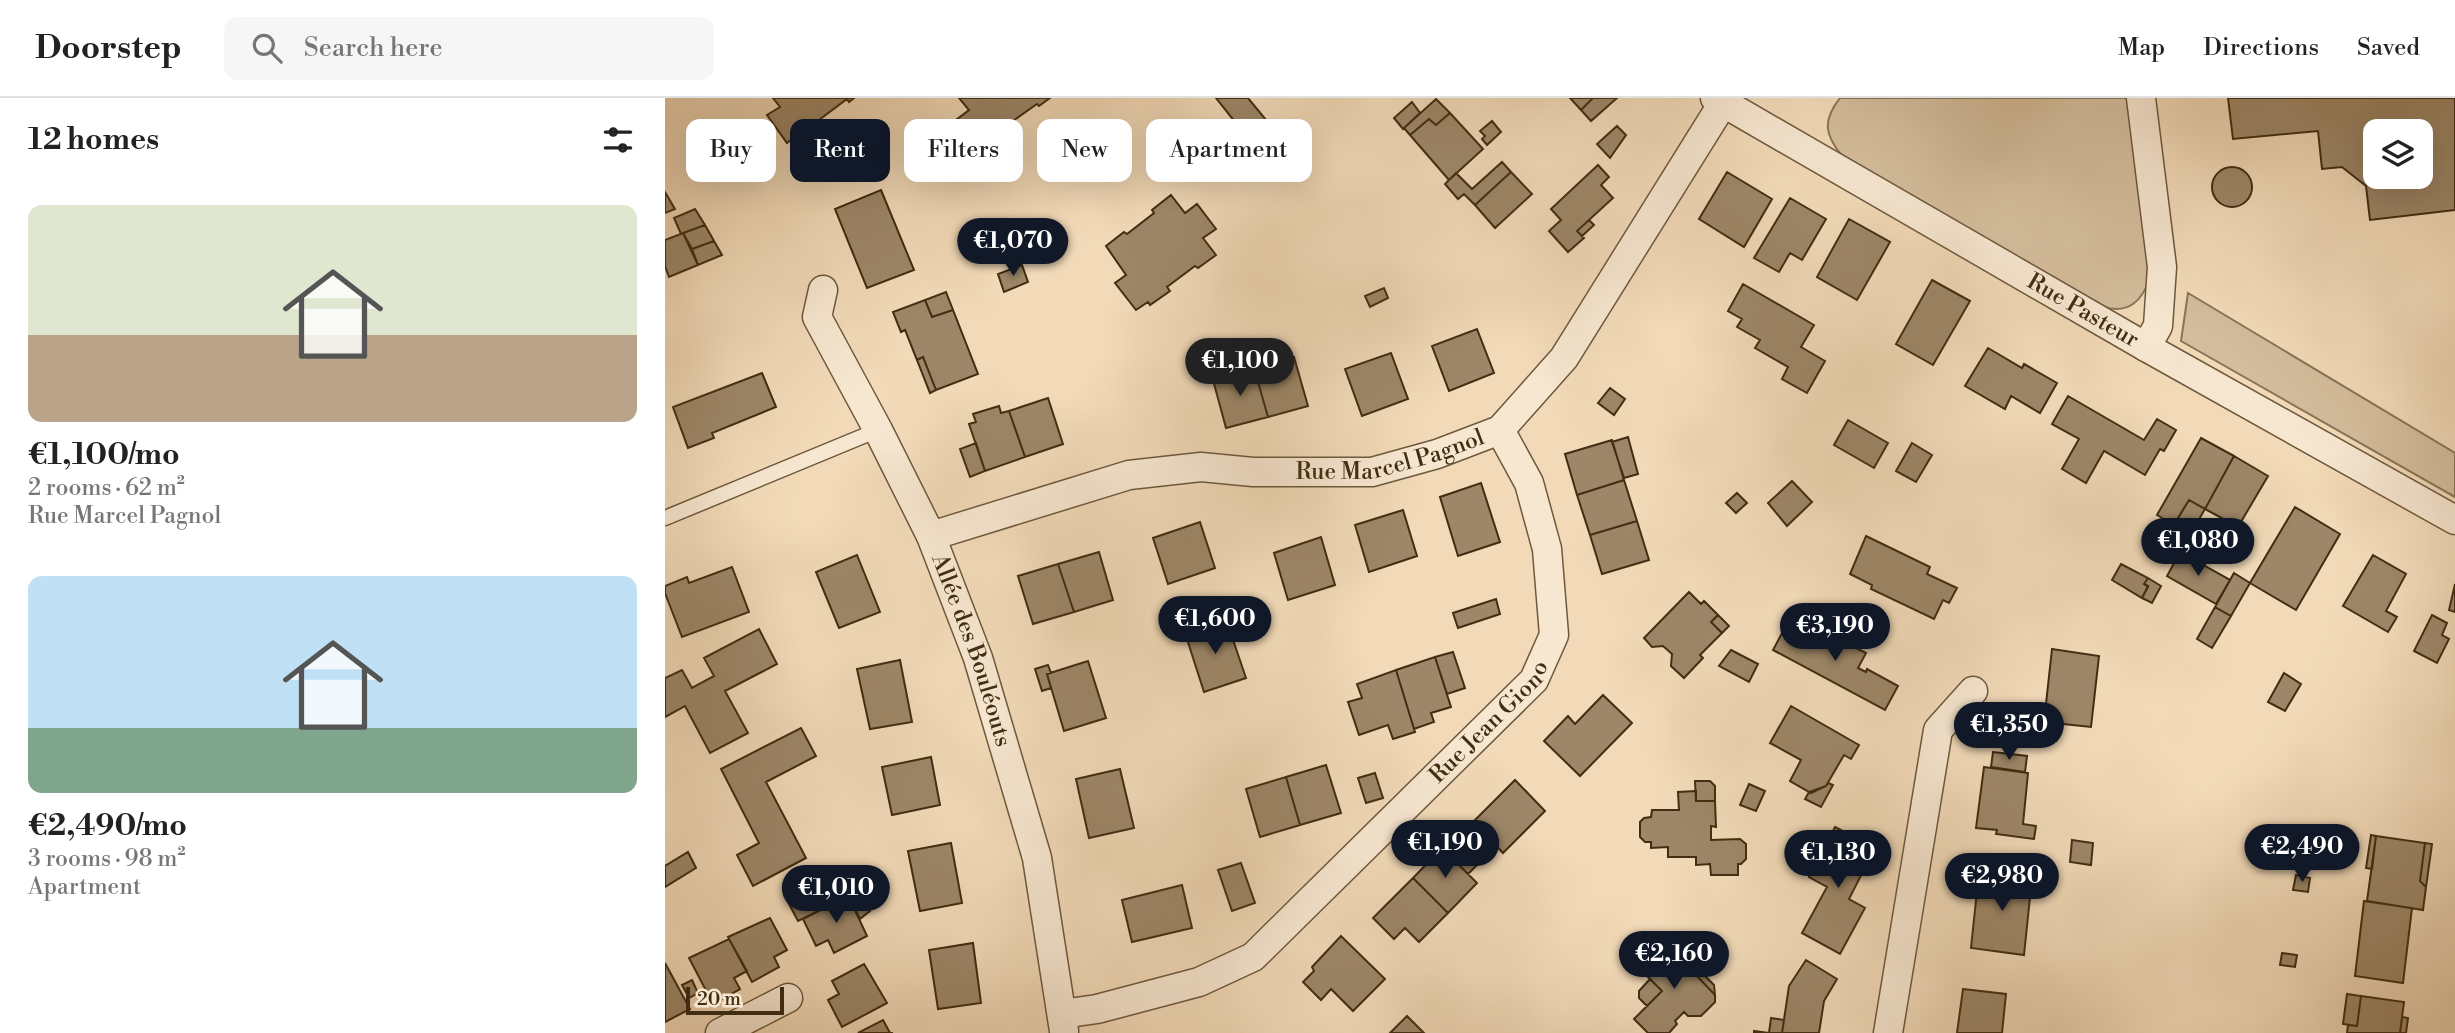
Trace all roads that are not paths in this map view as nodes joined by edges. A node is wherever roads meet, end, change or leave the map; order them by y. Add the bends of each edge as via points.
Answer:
1 (1751, 98) edge
2 (2141, 98) edge
3 (1719, 101) edge
4 (823, 290) dead end
5 (2146, 347) junction
6 (1500, 429) junction
7 (879, 430) junction
8 (665, 518) edge
9 (2455, 520) edge
10 (931, 536) junction
11 (1973, 691) dead end
12 (788, 998) dead end
13 (1063, 1024) edge
14 (720, 1033) edge
15 (1888, 1033) edge

1 - 3 street
2 - 5 street via 2162,267 2158,326
3 - 5 street, Rue Pasteur
3 - 6 street, Rue Marcel Pagnol via 1564,358
4 - 7 street, Allée des Bouléouts via 817,317
5 - 9 street, Rue Pasteur
6 - 10 street, Rue Marcel Pagnol via 1437,454 1372,472 1201,467 1129,475
6 - 13 street, Rue Jean Giono via 1529,483 1547,549 1554,635 1534,680 1253,957 1199,982 1097,1009
7 - 8 lane
7 - 10 street, Allée des Bouléouts
10 - 13 street, Allée des Bouléouts via 978,657 1037,858
11 - 15 street via 1938,730
12 - 14 street

